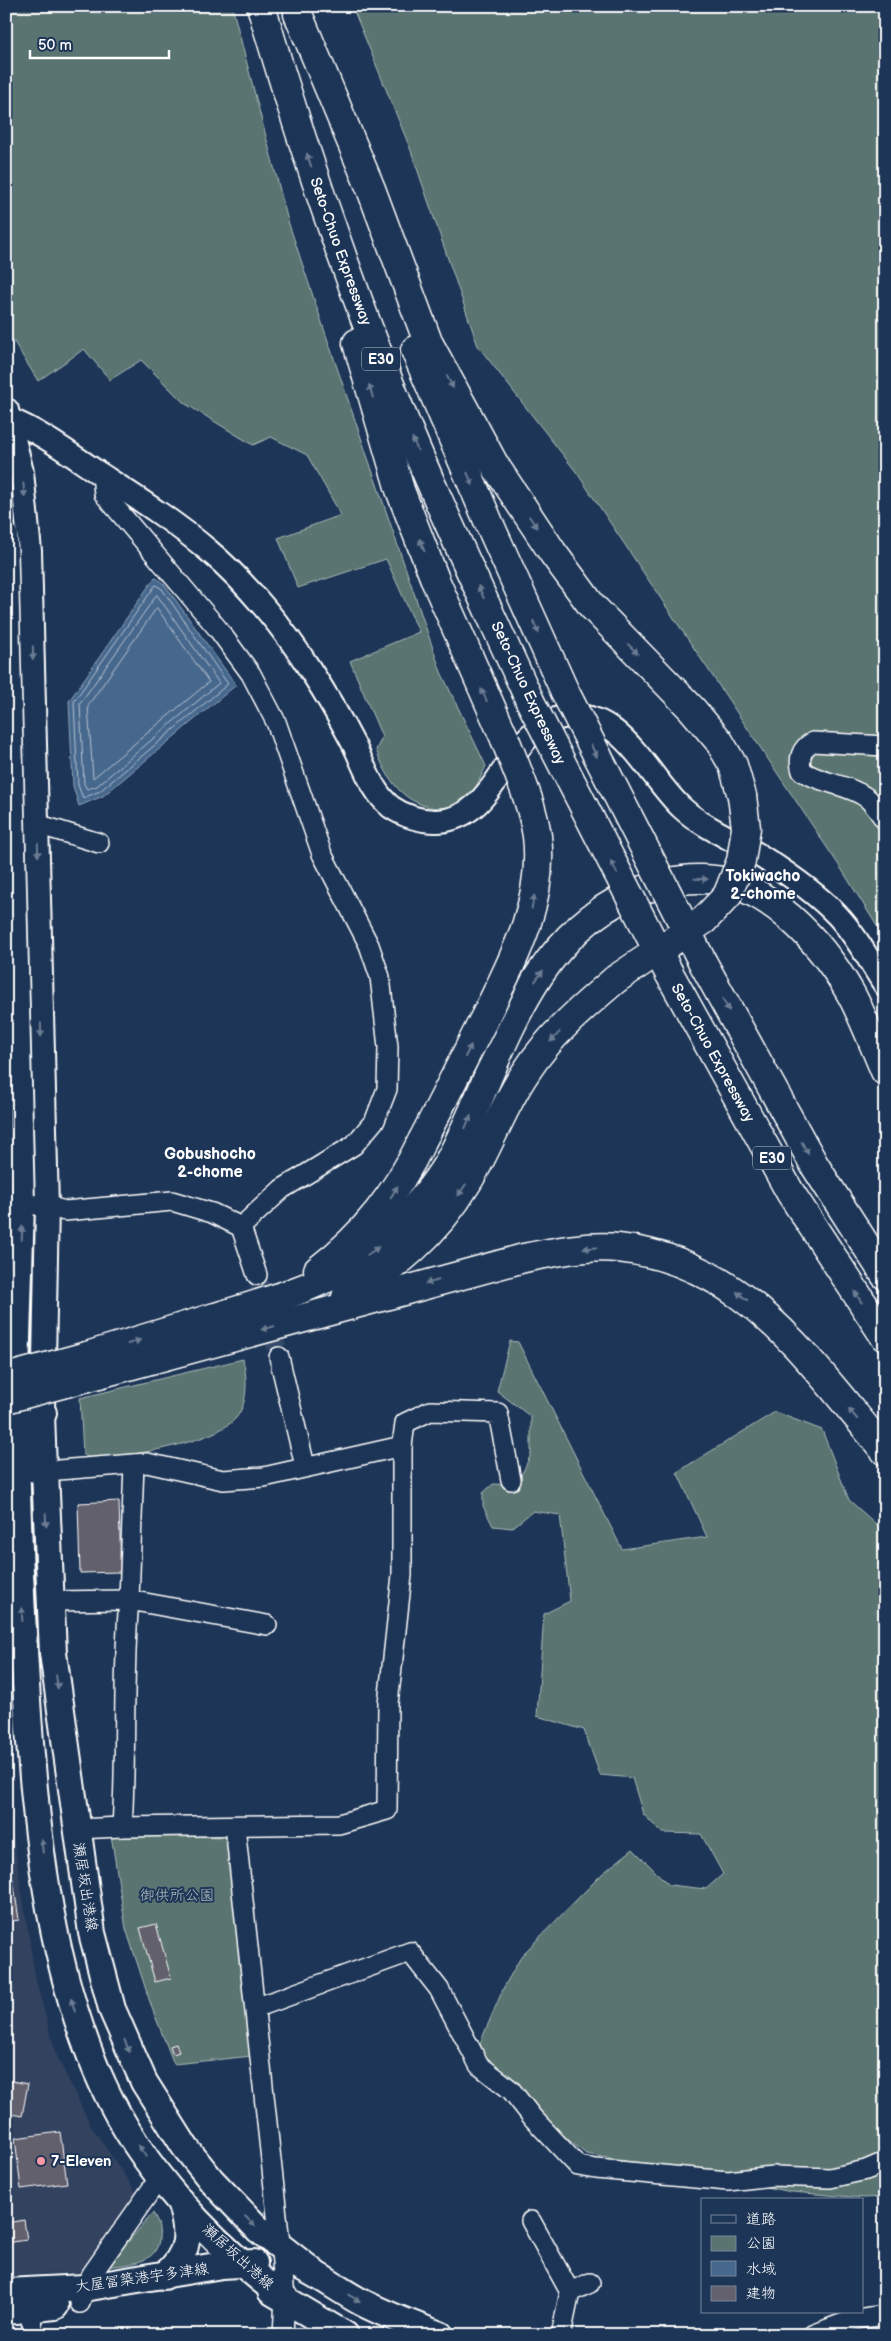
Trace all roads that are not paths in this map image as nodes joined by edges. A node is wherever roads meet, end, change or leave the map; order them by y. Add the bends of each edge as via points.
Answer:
1 (261, 6) edge
2 (297, 10) edge
3 (338, 245) junction
4 (8, 415) edge
5 (102, 475) junction
6 (6, 533) edge
7 (885, 746) edge
8 (10, 816) edge
9 (885, 820) edge
10 (37, 824) junction
11 (99, 844) dead end
12 (12, 984) edge
13 (885, 986) edge
14 (40, 991) junction
15 (13, 1066) edge
16 (885, 1071) edge
17 (42, 1072) junction
18 (14, 1203) edge
19 (47, 1206) junction
20 (241, 1227) junction
21 (21, 1266) junction
22 (257, 1275) tunnel mouth
23 (885, 1276) edge
24 (284, 1297) junction
25 (315, 1316) junction
26 (6, 1325) edge
27 (885, 1337) edge
28 (279, 1357) tunnel mouth
29 (88, 1366) junction
30 (6, 1378) edge
31 (6, 1399) edge
32 (43, 1413) junction
33 (10, 1436) edge
34 (402, 1446) junction
35 (885, 1451) edge
36 (134, 1464) junction
37 (304, 1466) junction
38 (45, 1471) junction
39 (16, 1473) junction
40 (511, 1480) dead end
41 (128, 1600) junction
42 (50, 1601) junction
43 (267, 1625) dead end
44 (12, 1648) edge
45 (235, 1826) junction
46 (122, 1827) junction
47 (76, 1829) junction
48 (255, 2008) junction
49 (885, 2162) edge
50 (160, 2177) junction
51 (212, 2181) junction
52 (180, 2201) junction
53 (531, 2221) dead end
54 (282, 2255) junction
55 (230, 2260) junction
56 (164, 2276) junction
57 (590, 2283) dead end
58 (200, 2284) junction
59 (6, 2292) edge
60 (570, 2292) junction
61 (82, 2295) junction
62 (285, 2298) junction
63 (19, 2310) edge
64 (885, 2316) edge
65 (32, 2335) edge
66 (283, 2335) edge
67 (345, 2335) edge
68 (440, 2335) edge
69 (561, 2335) edge
70 (813, 2335) edge

3 -> 1 highway, Seto-Chuo Expressway / E30 via 288,100
2 -> 23 highway, E30, bridge via 370,232 423,370 565,692 703,963 815,1166
2 -> 25 highway, bridge via 371,189 428,342 494,464 592,606 719,741 733,766 742,796 746,828 741,861 727,896 704,920 616,979 548,1043 526,1072 468,1183 421,1244 376,1280
24 -> 3 highway, bridge via 337,1256 364,1230 389,1200 408,1169 523,937 534,901 537,867 537,837 528,799 400,490 346,306
27 -> 3 highway, Seto-Chuo Expressway / E30, bridge via 790,1192 669,973 530,700 455,537 390,383
4 - 5 street
4 -> 10 street via 22,472 30,551
5 - 13 street via 210,552 259,602 311,669 376,790 390,806 426,821 444,821 463,814 479,802 533,732 564,717 596,721 612,728 630,746 684,810 764,858 837,915
5 - 20 street via 104,494 218,629 251,674 276,722 322,854 369,946 380,977 388,1056 386,1089 375,1120 354,1145 282,1190
6 - 8 street
7 - 9 street via 813,742 807,745 799,763 802,771 812,778 848,788 868,799
8 - 12 street
10 - 11 street
10 -> 14 street
12 - 14 street
12 - 15 street
14 -> 17 street
15 - 17 street
15 - 18 street
24 -> 16 highway via 339,1274 389,1240 437,1182 454,1154 534,983 583,922 606,906 643,889 682,878 712,879 737,885 763,897 812,940 836,970 852,996
17 - 19 street
18 - 19 street
21 -> 18 street
19 - 20 street via 64,1211 172,1201
19 - 32 street
20 - 22 street
21 - 26 street
21 - 33 street
29 -> 24 highway
25 -> 29 highway
35 -> 25 highway via 806,1358 758,1308 710,1276 681,1262 649,1253 617,1248 558,1251 475,1270
28 - 37 street
29 - 30 highway, bridge
29 - 31 highway, bridge
32 - 33 main road via 27,1431
32 - 38 street
33 - 38 main road
33 - 39 main road, 瀬居坂出港線
34 - 37 street
34 - 40 street via 406,1423 430,1411 498,1413
34 - 45 street via 402,1576 388,1704 388,1810 339,1824
36 - 37 street via 147,1463 223,1480 264,1477
36 - 38 street
36 - 41 street
38 - 39 street
38 -> 42 main road, 瀬居坂出港線
44 -> 39 main road, 瀬居坂出港線
41 - 42 street
41 - 43 street
41 - 46 street via 124,1654
42 -> 47 main road, 瀬居坂出港線 via 53,1654
50 -> 44 main road, 瀬居坂出港線 via 103,2086 74,2010 58,1947
45 - 46 street
45 - 48 street
46 - 47 street
47 -> 51 main road, 瀬居坂出港線 via 92,1932 112,2009 144,2082 164,2116
48 - 49 street via 410,1952 439,1989 479,2066 511,2090 578,2166 728,2181 773,2176 830,2178
48 - 54 street
50 - 52 main road, 瀬居坂出港線
50 - 61 street
51 -> 54 main road, 瀬居坂出港線
51 - 55 main road via 225,2223
52 - 55 main road, 瀬居坂出港線
52 - 56 main road via 187,2232 186,2245 175,2266
53 - 60 street
54 - 55 main road, 大屋冨築港宇多津線
54 - 62 street
54 -> 68 main road, 瀬居坂出港線 via 378,2310
55 - 56 main road, 大屋冨築港宇多津線
55 - 58 main road
55 - 62 main road, 瀬居坂出港線
56 - 61 main road, 大屋冨築港宇多津線
57 - 60 street
58 - 61 main road, 大屋冨築港宇多津線
58 - 62 main road, 大屋冨築港宇多津線 via 240,2281
59 - 61 main road, 大屋冨築港宇多津線
60 - 69 street
61 - 63 main road, 大屋冨築港宇多津線
62 - 66 street
62 - 67 main road, 大屋冨築港宇多津線
63 - 65 street
64 - 70 street via 857,2318

